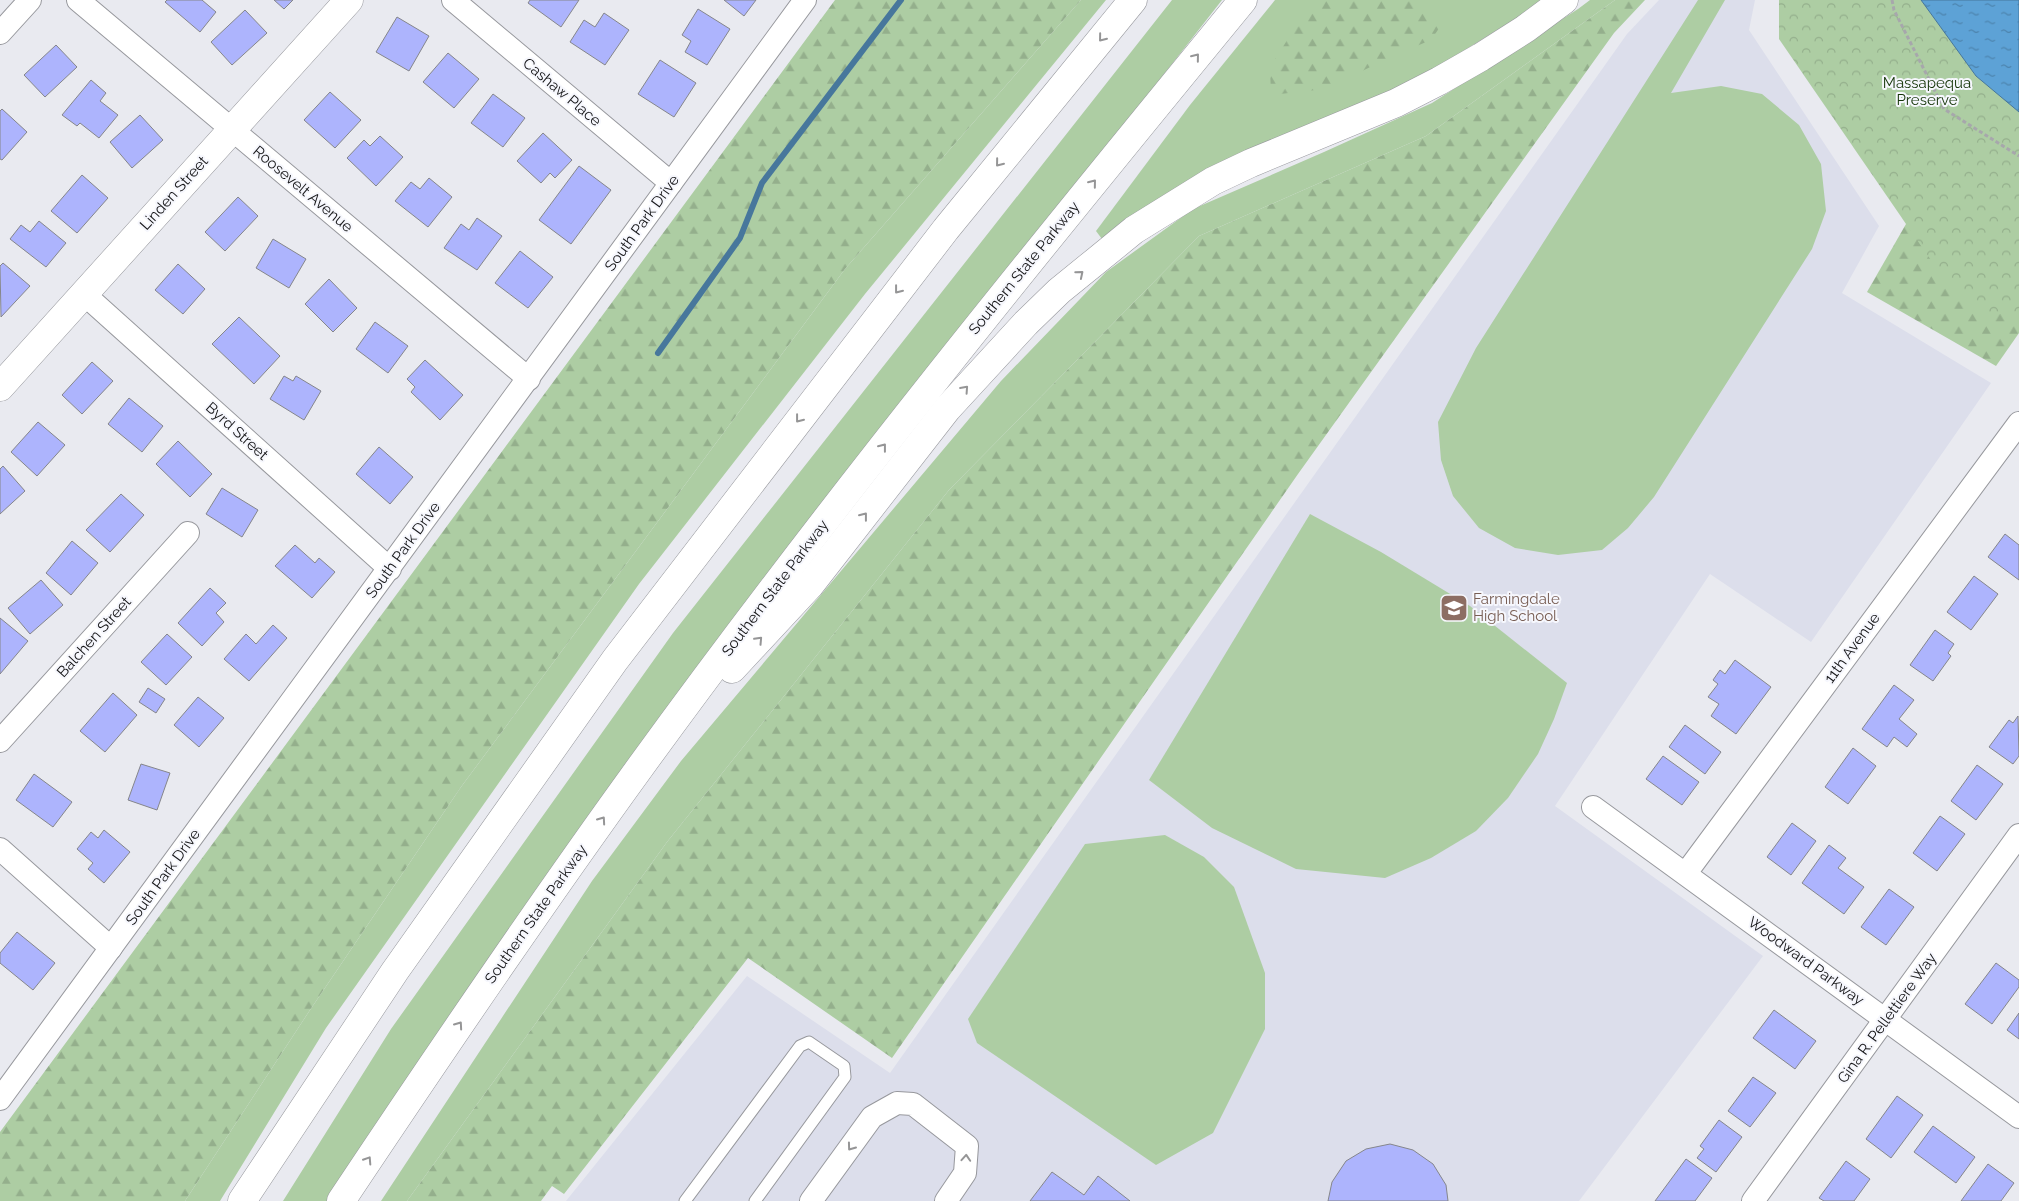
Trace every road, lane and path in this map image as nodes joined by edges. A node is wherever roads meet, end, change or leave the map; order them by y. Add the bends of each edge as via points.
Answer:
1 (30, 0) edge
2 (78, 0) edge
3 (349, 0) edge
4 (453, 0) edge
5 (805, 0) edge
6 (1133, 0) edge
7 (1243, 0) edge
8 (1564, 0) edge
9 (1892, 0) edge
10 (0, 33) edge
11 (232, 130) junction
12 (2019, 156) edge
13 (671, 184) junction
14 (84, 294) junction
15 (529, 379) junction
16 (0, 387) edge
17 (2019, 423) edge
18 (188, 533) dead end
19 (390, 569) junction
20 (0, 741) edge
21 (642, 765) junction
22 (1593, 806) dead end
23 (2019, 835) edge
24 (0, 849) edge
25 (1686, 873) junction
26 (111, 948) junction
27 (1886, 1020) junction
28 (0, 1099) edge
29 (2019, 1117) edge
30 (242, 1201) edge
31 (342, 1201) edge
32 (685, 1201) edge
33 (755, 1201) edge
34 (811, 1201) edge
35 (946, 1201) edge
36 (1753, 1201) edge

1 - 10 street
2 - 11 street, Roosevelt Avenue
3 - 11 main road, Linden Street
4 - 13 street, Cashaw Place
5 - 13 street, South Park Drive
6 -> 30 main road via 946,229 615,660 395,970
21 -> 7 main road, Southern State Parkway via 773,589 1000,297
21 -> 8 main road via 810,585 947,409 1026,322 1059,291 1134,230 1213,181 1396,103 1439,81 1525,29
9 - 12 path via 1894,10 1944,109
11 - 14 main road, Linden Street
11 - 15 street, Roosevelt Avenue
13 - 15 street, South Park Drive
14 - 16 main road, Linden Street
14 - 19 street, Byrd Street
15 - 19 street, South Park Drive
17 - 25 street, 11th Avenue
18 - 20 street, Balchen Street
19 - 26 street, South Park Drive
31 -> 21 main road, Southern State Parkway via 443,1047
22 - 25 street, Woodward Parkway
23 - 27 street, Gina R. Pellettiere Way
24 - 26 street
25 - 27 street, Woodward Parkway
26 - 28 street, South Park Drive
27 - 29 street, Woodward Parkway
27 - 36 street, Gina R. Pellettiere Way
32 - 33 lane via 800,1046 809,1042 844,1066 845,1077
35 -> 34 street via 965,1174 967,1146 913,1104 897,1102 872,1116

